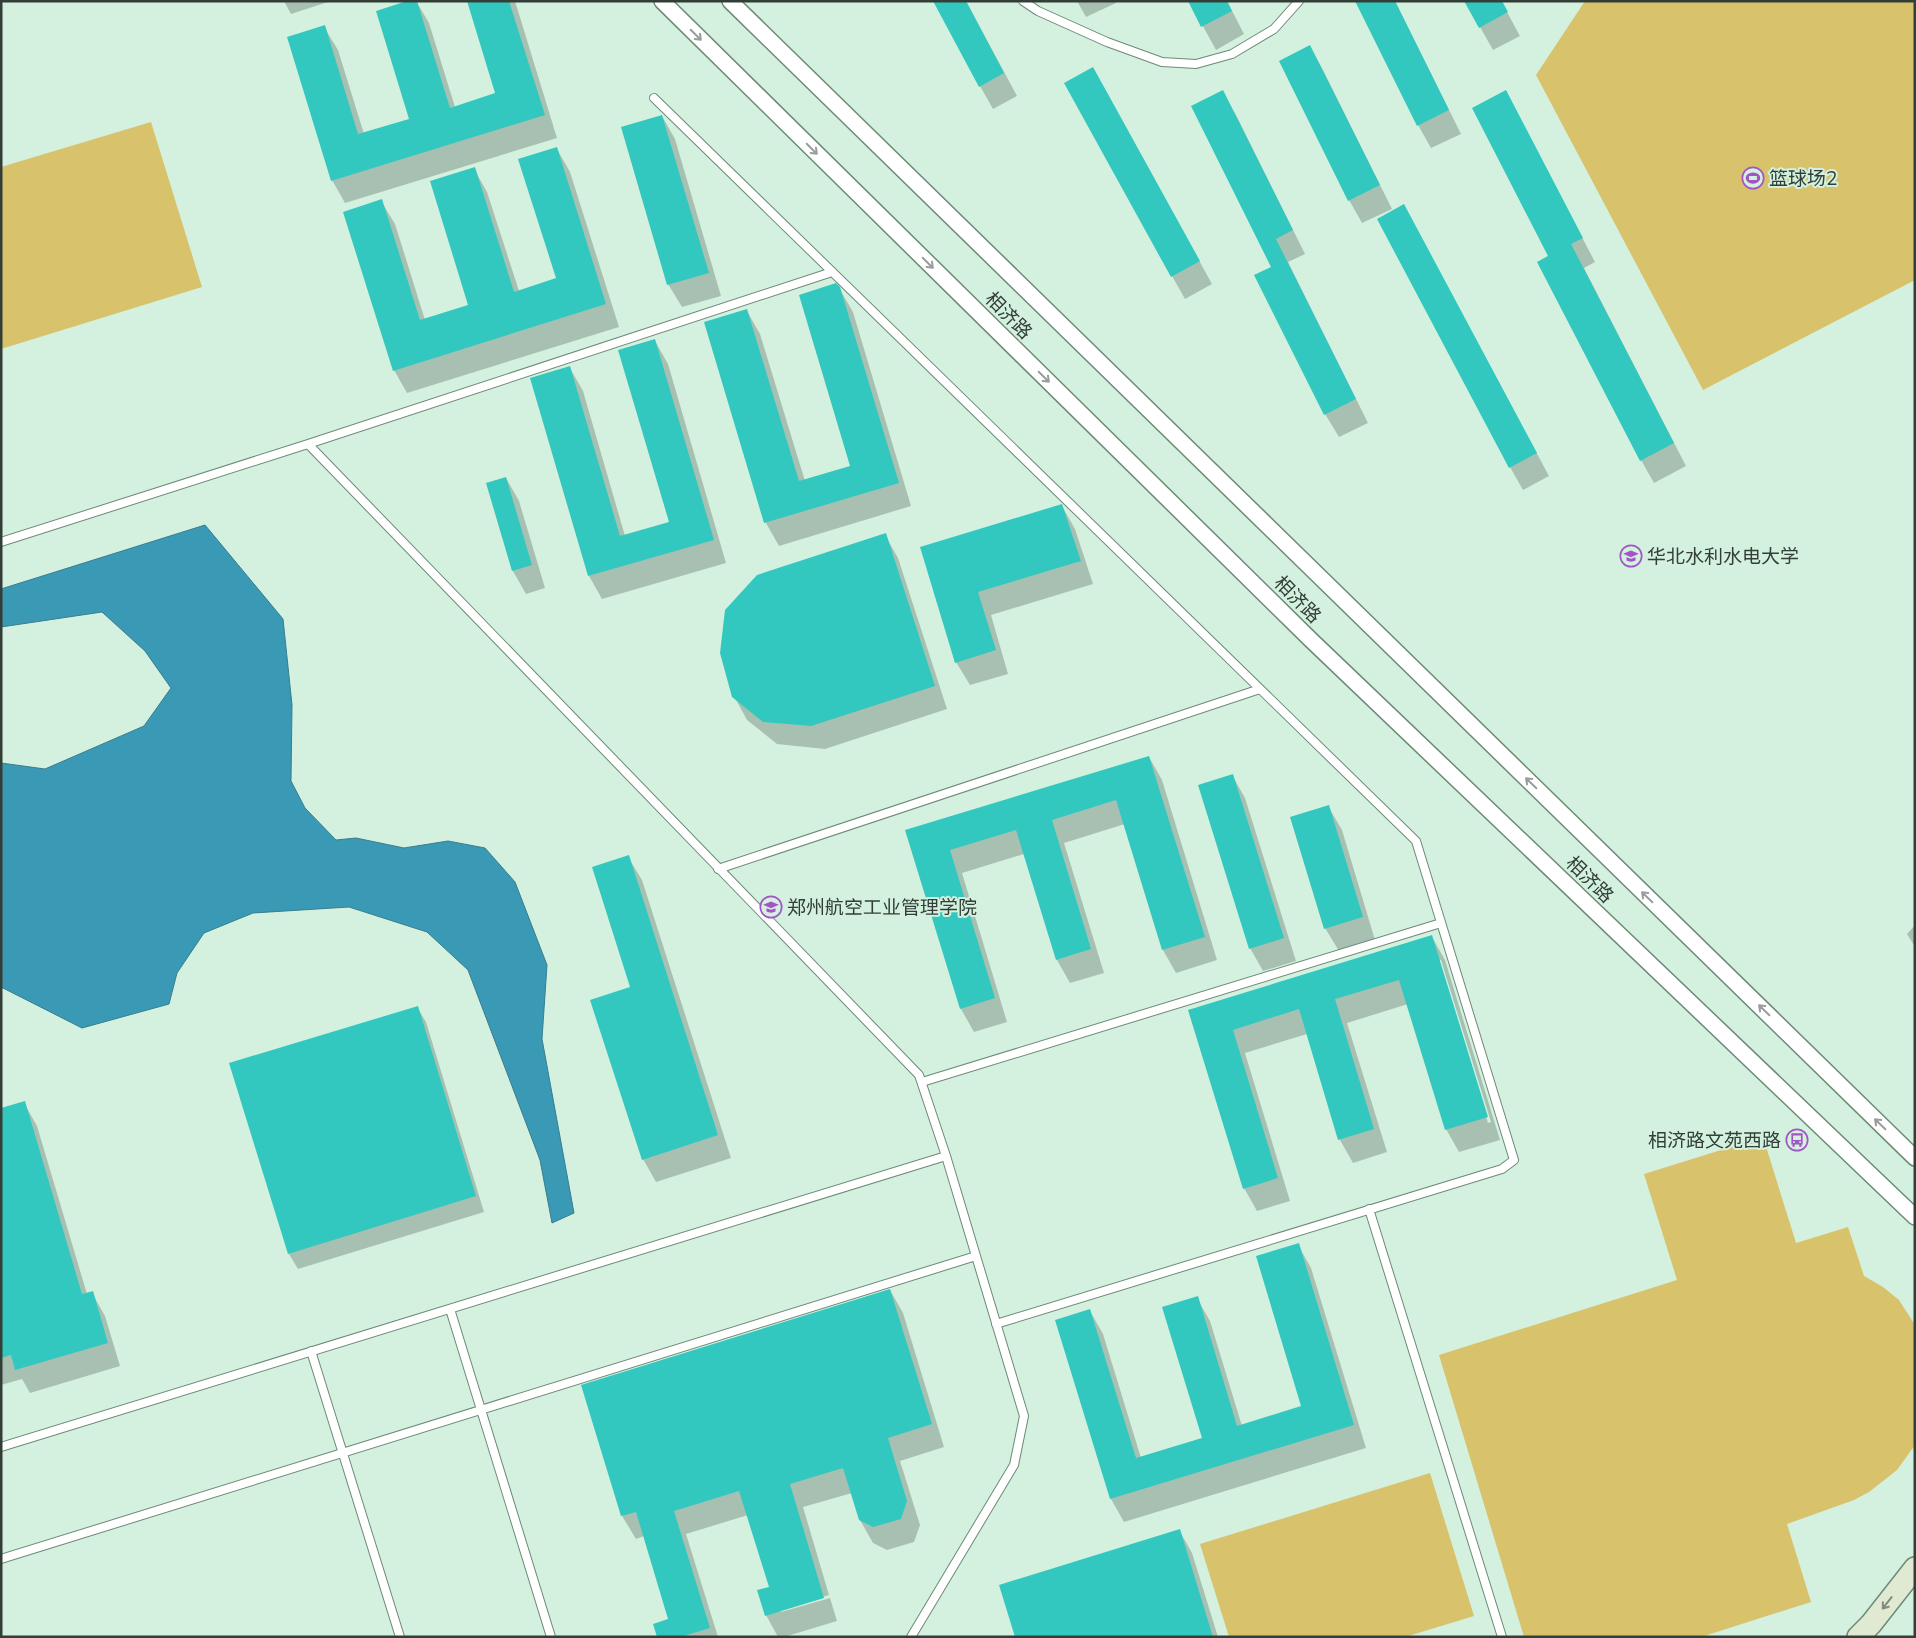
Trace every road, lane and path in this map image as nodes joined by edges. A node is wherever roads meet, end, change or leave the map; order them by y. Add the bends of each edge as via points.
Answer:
1 (662, 1) edge
2 (730, 1) edge
3 (1023, 1) edge
4 (1299, 1) edge
5 (654, 98) dead end
6 (832, 272) junction
7 (308, 444) junction
8 (1, 542) edge
9 (1260, 689) junction
10 (718, 869) junction
11 (1441, 923) junction
12 (922, 1082) junction
13 (946, 1156) junction
14 (1915, 1158) edge
15 (1369, 1209) junction
16 (1915, 1217) edge
17 (976, 1256) junction
18 (450, 1309) junction
19 (996, 1324) junction
20 (311, 1351) junction
21 (481, 1410) junction
22 (1, 1447) edge
23 (342, 1453) junction
24 (1, 1559) edge
25 (1915, 1568) edge
26 (400, 1637) edge
27 (551, 1637) edge
28 (911, 1637) edge
29 (1502, 1637) edge
30 (1858, 1637) edge

1 -> 16 street, 相济路 via 1311,640
14 -> 2 street, 相济路
3 - 4 lane via 1038,11 1126,49 1162,62 1196,64 1232,54 1266,34
5 - 6 lane
6 - 7 lane
6 - 9 lane
7 - 8 lane
7 - 10 lane
9 - 10 lane
9 - 11 lane via 1416,841
10 - 12 lane via 919,1075
11 - 12 lane
11 - 15 lane via 1514,1160 1502,1169
12 - 13 lane
13 - 17 lane
13 - 18 lane
15 - 19 lane
15 - 29 lane
17 - 19 lane
17 - 21 lane
18 - 20 lane
18 - 21 lane
19 - 28 lane via 1024,1416 1014,1465
20 - 22 lane
20 - 23 lane
21 - 23 lane
21 - 27 lane
23 - 24 lane
23 - 26 lane
25 -> 30 main road

